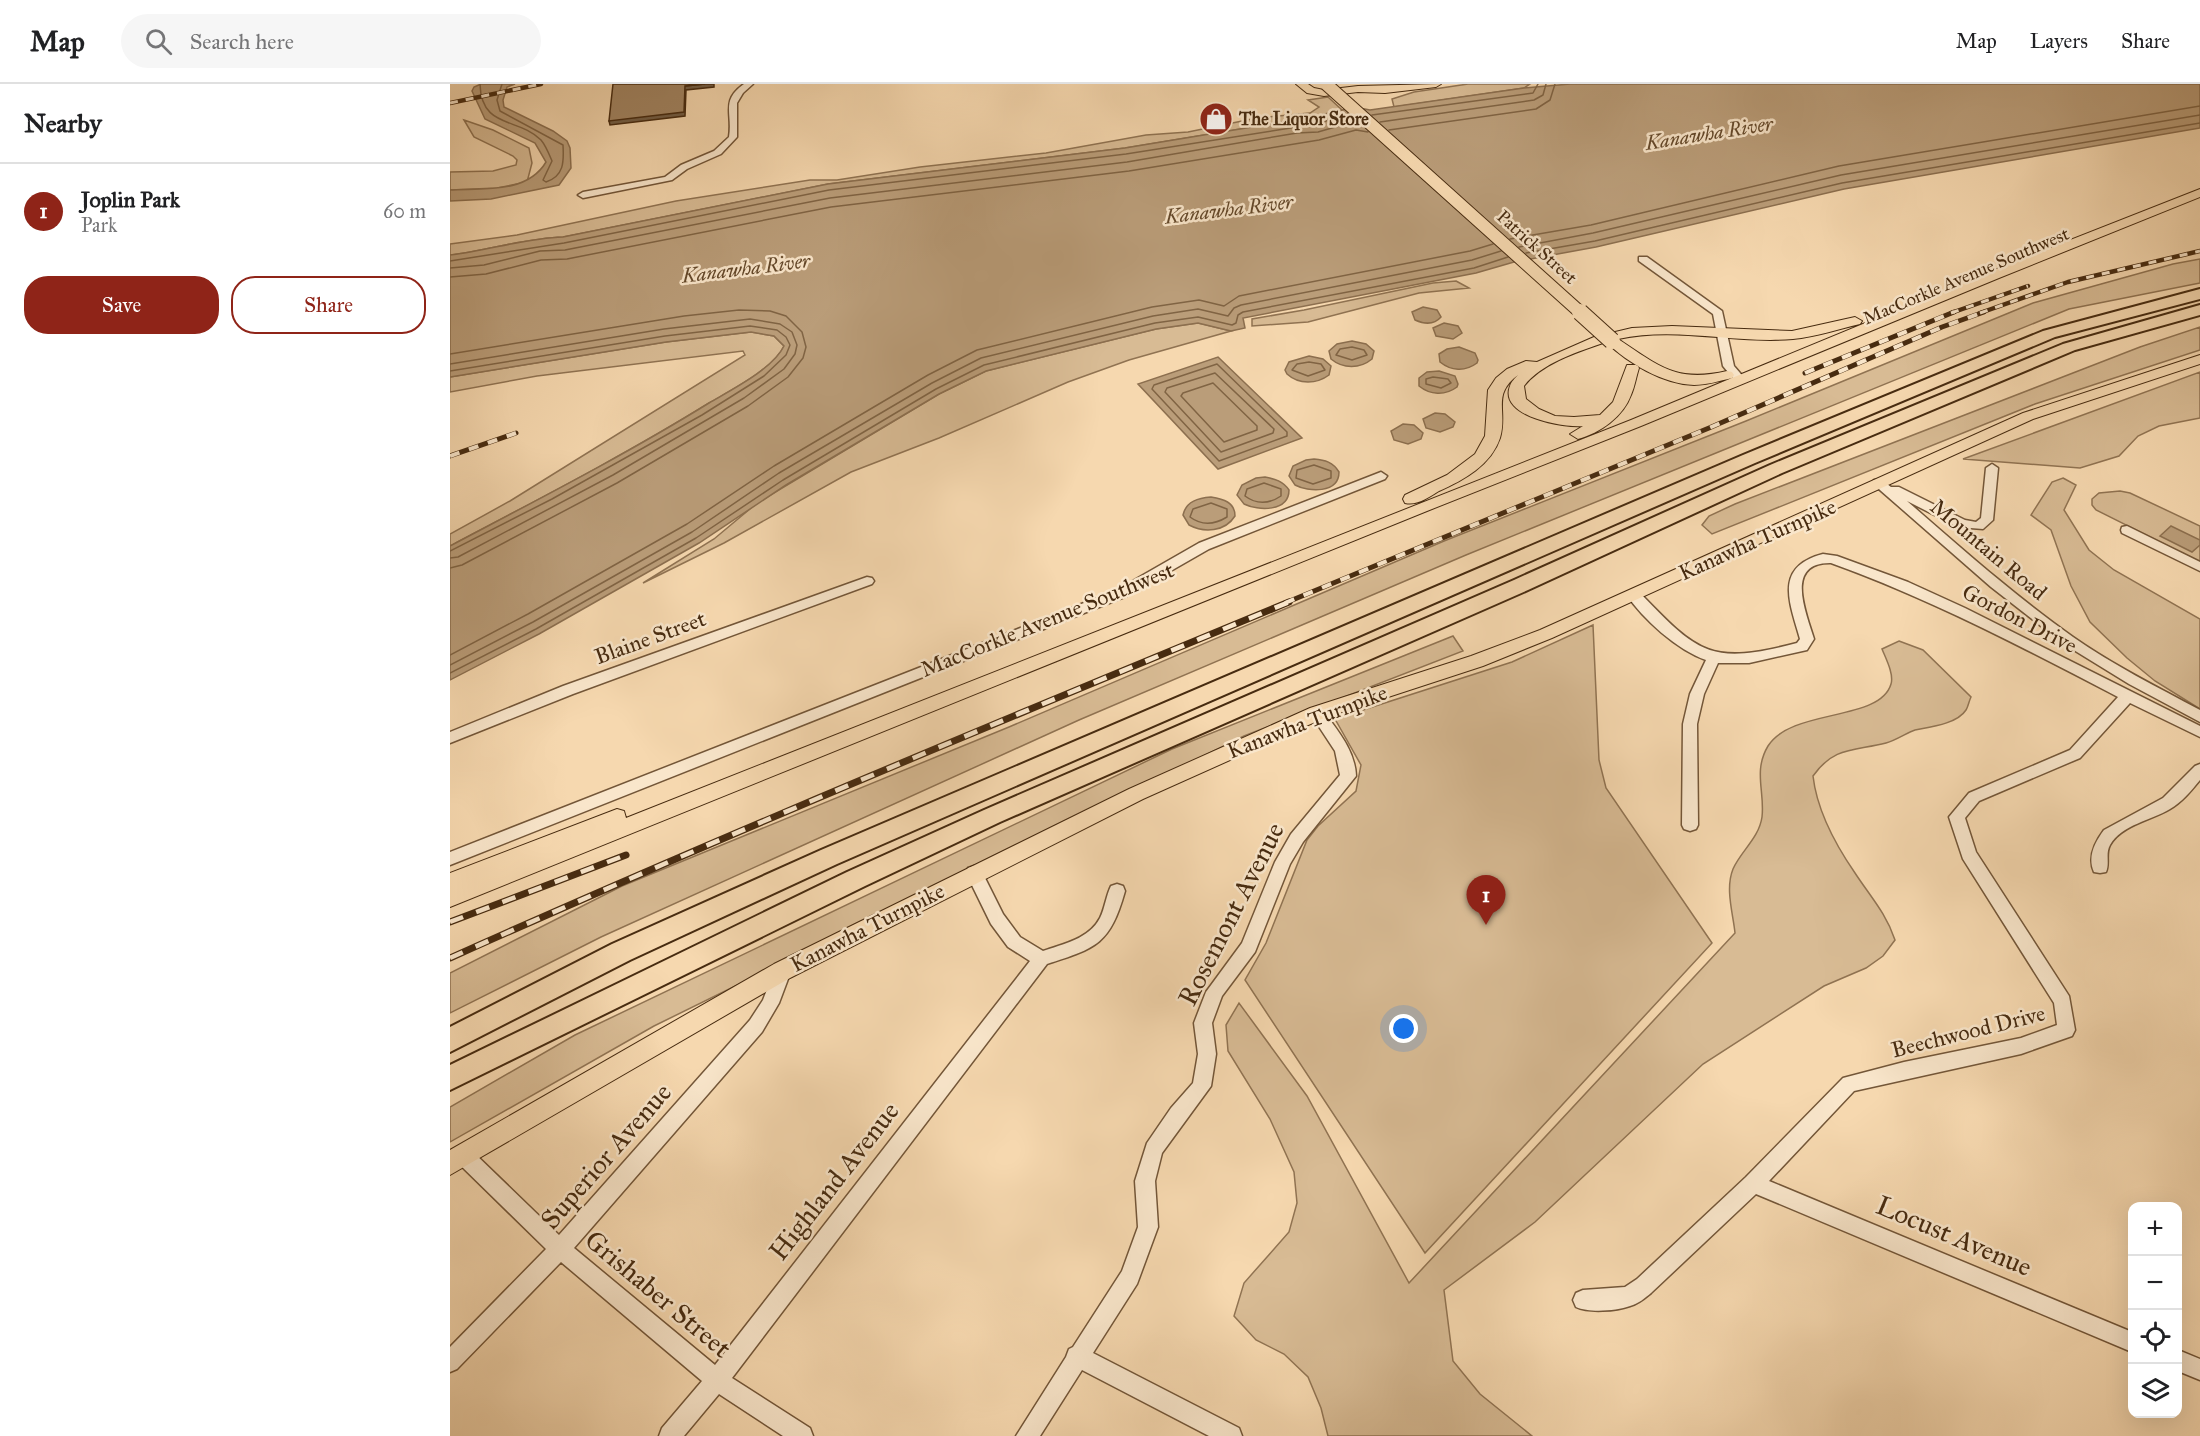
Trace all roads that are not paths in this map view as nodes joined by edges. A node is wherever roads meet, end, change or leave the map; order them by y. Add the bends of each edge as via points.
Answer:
1 (749, 84) edge
2 (1301, 84) edge
3 (1326, 84) edge
4 (1436, 84) edge
5 (2200, 179) edge
6 (2200, 193) edge
7 (583, 195) dead end
8 (1643, 259) dead end
9 (2200, 294) edge
10 (2200, 310) edge
11 (1863, 319) junction
12 (1723, 333) junction
13 (1753, 335) junction
14 (1801, 350) junction
15 (1560, 356) junction
16 (2200, 359) edge
17 (1635, 365) junction
18 (1736, 377) junction
19 (1617, 408) junction
20 (1575, 446) junction
21 (1992, 468) dead end
22 (1382, 476) dead end
23 (1878, 483) junction
24 (1396, 507) junction
25 (2127, 530) dead end
26 (2200, 567) edge
27 (867, 581) dead end
28 (1633, 594) junction
29 (1714, 657) junction
30 (2127, 697) junction
31 (1317, 713) junction
32 (2200, 717) edge
33 (2200, 732) edge
34 (450, 738) edge
35 (2200, 770) edge
36 (1690, 825) dead end
37 (450, 859) edge
38 (2100, 867) dead end
39 (974, 873) junction
40 (450, 882) edge
41 (1117, 891) dead end
42 (450, 898) edge
43 (1041, 959) junction
44 (782, 971) junction
45 (450, 1040) edge
46 (450, 1078) edge
47 (457, 1160) edge
48 (1753, 1184) junction
49 (560, 1249) junction
50 (1583, 1300) dead end
51 (2128, 1340) edge
52 (1076, 1356) junction
53 (450, 1362) edge
54 (2182, 1362) edge
55 (2200, 1370) edge
56 (717, 1380) junction
57 (670, 1436) edge
58 (802, 1436) edge
59 (1027, 1436) edge
60 (1231, 1436) edge

1 - 7 street via 731,103 733,137 710,158 682,168 677,175 664,180
2 - 4 main road via 1315,92
3 - 17 main road, Patrick Street, bridge
5 - 11 main road, MacCorkle Avenue Southwest
6 - 14 main road, MacCorkle Avenue Southwest
8 - 12 street via 1713,308
9 - 45 highway via 2049,334 1749,459 829,857 621,952
10 - 46 highway via 2069,347 1776,469 981,821
11 - 13 main road via 1821,331
11 - 14 main road, MacCorkle Avenue Southwest
12 - 13 main road
12 - 15 main road via 1632,332 1600,339
12 - 18 street
13 - 14 main road
14 - 18 main road, MacCorkle Avenue Southwest
15 - 19 main road via 1520,381 1516,395 1520,403 1542,417 1562,422 1592,420
15 - 24 main road via 1527,365 1507,376 1495,389 1492,435 1482,456 1452,478
16 - 23 main road, Kanawha Turnpike via 2028,416
17 - 18 main road via 1684,380
17 - 19 main road
17 - 20 main road, Patrick Street via 1639,390 1631,410 1610,428
18 - 20 main road
19 - 24 main road, MacCorkle Avenue Southwest via 1586,431
20 - 42 main road, MacCorkle Avenue Southwest
21 - 23 street via 1987,520 1979,526 1962,524
22 - 37 street via 1204,546 1122,592
23 - 28 main road, Kanawha Turnpike
23 - 32 street, Mountain Road via 2071,642
24 - 40 main road, MacCorkle Avenue Southwest
25 - 26 street
27 - 34 street, Blaine Street via 589,682
28 - 29 street via 1679,638 1696,651
28 - 31 main road, Kanawha Turnpike via 1512,649
29 - 30 street, Gordon Drive via 1747,658 1802,647 1808,639 1795,601 1798,577 1816,559 1832,558 1923,593
29 - 36 street via 1697,694 1690,724
30 - 33 street, Gordon Drive
30 - 48 street, Beechwood Drive via 2075,754 1974,797 1957,818 1969,854 2063,1001 2066,1030 2021,1046 1849,1084
31 - 39 main road, Kanawha Turnpike via 1136,794
31 - 52 street, Rosemont Avenue via 1342,752 1348,776 1297,838 1283,862 1249,947 1215,992 1203,1023 1208,1054 1202,1086 1154,1149 1145,1181 1148,1227 1130,1277
35 - 38 street via 2170,801 2115,830 2101,843
39 - 43 street via 997,919 1014,942
39 - 44 main road, Kanawha Turnpike
41 - 43 street via 1106,924 1097,935
43 - 56 street, Highland Avenue
44 - 47 main road, Kanawha Turnpike
44 - 49 street, Superior Avenue via 771,1003 756,1026
47 - 49 street, Grishaber Street
48 - 50 street, Beechwood Drive via 1628,1297
48 - 51 street, Locust Avenue
49 - 53 street, Superior Avenue
49 - 56 street, Grishaber Street
52 - 59 street, Rosemont Avenue
52 - 60 street
54 - 55 street
56 - 57 street, Highland Avenue
56 - 58 street, Grishaber Street

